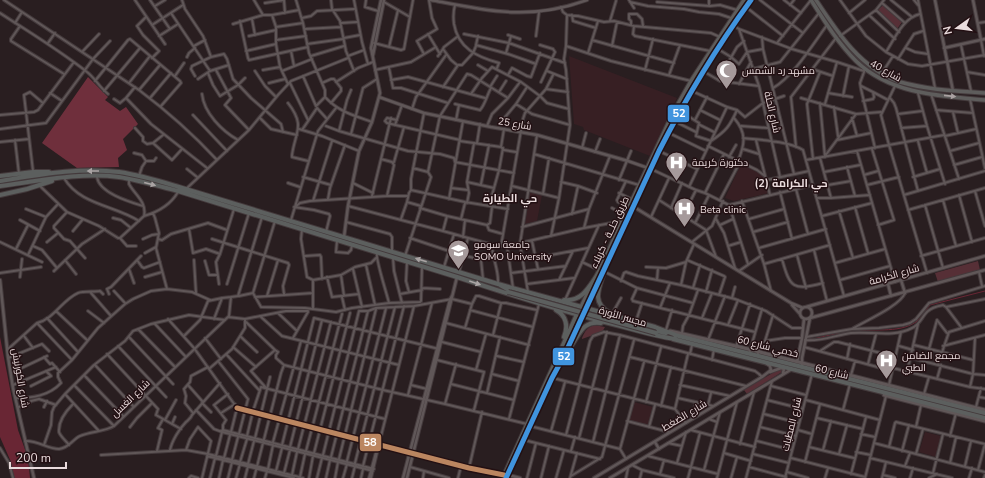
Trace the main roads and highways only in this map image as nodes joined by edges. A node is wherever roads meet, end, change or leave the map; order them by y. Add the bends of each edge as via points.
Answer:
1 (744, 0) edge
2 (750, 0) edge
3 (811, 0) edge
4 (816, 0) edge
5 (848, 44) junction
6 (844, 48) junction
7 (853, 49) junction
8 (849, 53) junction
9 (985, 93) edge
10 (985, 100) edge
11 (674, 111) junction
12 (679, 112) junction
13 (670, 118) junction
14 (674, 121) junction
15 (649, 169) junction
16 (118, 172) junction
17 (58, 173) junction
18 (0, 176) edge
19 (117, 177) junction
20 (64, 178) junction
21 (130, 178) junction
22 (0, 181) edge
23 (0, 186) edge
24 (0, 195) edge
25 (632, 207) junction
26 (373, 249) junction
27 (384, 249) junction
28 (383, 254) junction
29 (607, 260) junction
30 (601, 272) junction
31 (458, 274) junction
32 (498, 284) junction
33 (497, 290) junction
34 (508, 291) junction
35 (564, 301) junction
36 (547, 306) junction
37 (581, 307) junction
38 (586, 308) junction
39 (563, 310) junction
40 (605, 313) junction
41 (577, 315) junction
42 (583, 316) junction
43 (618, 316) junction
44 (603, 321) junction
45 (615, 325) junction
46 (664, 330) junction
47 (676, 337) junction
48 (749, 352) junction
49 (564, 356) junction
50 (558, 358) junction
51 (793, 366) junction
52 (850, 381) junction
53 (887, 390) junction
54 (922, 400) junction
55 (985, 411) edge
56 (985, 419) edge
57 (529, 425) junction
58 (505, 476) edge

1 - 11 main road, طريق حلــة - كربلاء
2 - 12 main road, طريق حلــة - كربلاء via 703,70
3 - 6 main road, شارع 40
4 - 5 main road, شارع 40
5 - 6 main road
5 - 7 main road, شارع 40
6 - 8 main road, شارع 40
7 - 8 main road
7 - 9 main road, شارع 40 via 882,73 900,82 936,90
8 -> 10 main road, شارع 40 via 865,70 895,86 931,94
11 - 12 main road via 676,114
11 - 13 main road, طريق حلــة - كربلاء
12 - 14 main road, طريق حلــة - كربلاء
13 - 14 main road
13 - 15 main road, طريق حلــة - كربلاء
14 - 15 main road, طريق حلــة - كربلاء
15 - 25 main road, طريق حلــة - كربلاء
15 - 25 main road, طريق حلــة - كربلاء
16 -> 17 highway
16 - 19 highway via 120,174
16 - 21 highway
17 - 18 highway via 43,171
17 - 22 highway
19 - 20 highway
19 - 21 highway
20 - 23 highway
20 - 24 highway
21 -> 26 highway via 352,245
21 - 26 highway via 139,176 185,189 344,237
25 - 29 main road, طريق حلــة - كربلاء
25 - 29 main road, طريق حلــة - كربلاء via 625,215
26 - 27 highway
26 - 28 highway
27 - 28 highway
31 -> 27 highway via 444,267
28 - 31 highway via 422,267
29 - 30 main road, طريق حلــة - كربلاء
30 - 35 highway via 583,294
30 - 37 main road, طريق حلــة - كربلاء
30 - 38 main road, طريق حلــة - كربلاء
30 - 43 highway via 598,298 603,309
31 - 32 highway
31 -> 33 highway
32 - 34 highway, مجسر الثورة
32 - 35 highway
33 - 34 highway, مجسر الثورة
33 - 36 highway
34 - 47 highway, مجسر الثورة, bridge
35 - 37 highway
35 - 39 highway via 567,307
36 - 39 highway
36 - 50 highway via 560,312 566,322
37 - 38 highway
37 - 41 highway, طريق حلــة - كربلاء
38 - 40 highway
38 - 42 highway, طريق حلــة - كربلاء
39 - 41 highway
40 - 43 highway
40 - 44 highway via 600,316
41 - 42 highway
41 - 50 highway, طريق حلــة - كربلاء
42 - 44 highway
42 - 49 highway, طريق حلــة - كربلاء
43 - 46 highway
44 - 45 highway
45 - 47 highway via 655,336
45 - 49 highway via 596,322 588,324
46 - 47 highway
46 - 48 main road, خدمي شارع 60
47 - 48 highway, شارع 60
47 - 51 highway, شارع 60 via 692,344
48 - 51 highway, شارع 60
49 - 57 highway, طريق حلــة - كربلاء
50 - 57 highway, طريق حلــة - كربلاء
51 - 52 highway, شارع 60 via 812,375
51 - 52 highway, شارع 60 via 802,365
52 - 53 highway, شارع 60
52 - 53 main road
53 - 54 highway, شارع 60
53 - 54 main road
54 - 55 highway, شارع 60
54 - 56 highway, شارع 60
57 - 58 highway, طريق حلــة - كربلاء
57 - 58 highway, طريق حلــة - كربلاء

